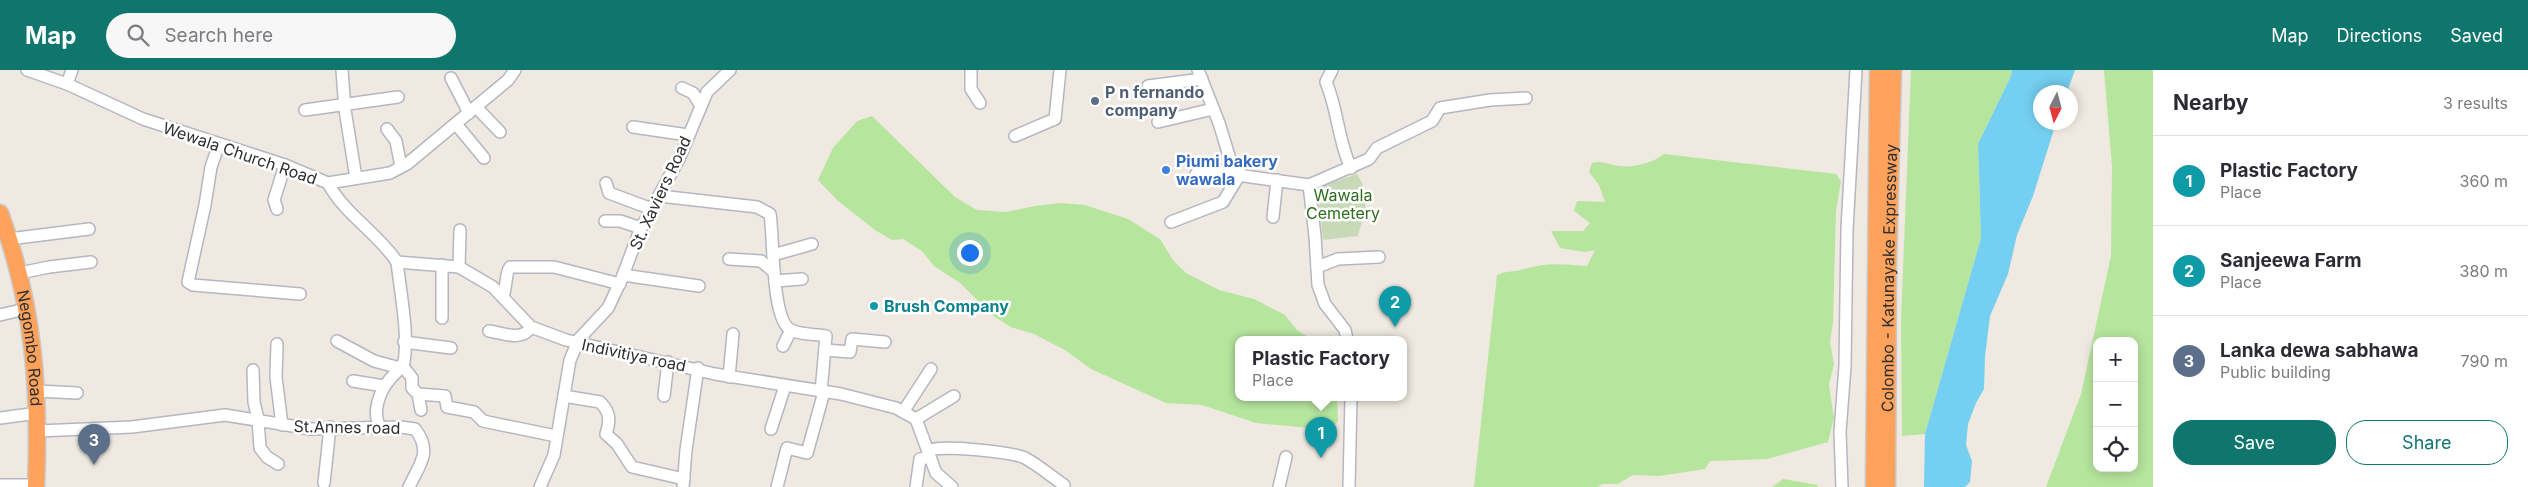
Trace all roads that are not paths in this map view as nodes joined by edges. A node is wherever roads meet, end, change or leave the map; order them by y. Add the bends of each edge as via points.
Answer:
1 (27, 70) edge
2 (72, 70) edge
3 (342, 70) edge
4 (515, 70) edge
5 (730, 70) edge
6 (971, 70) edge
7 (1060, 70) edge
8 (1332, 70) edge
9 (1856, 70) edge
10 (1878, 70) edge
11 (1893, 70) edge
12 (1200, 74) edge
13 (451, 78) dead end
14 (67, 84) junction
15 (1148, 86) dead end
16 (682, 88) dead end
17 (398, 97) dead end
18 (1526, 98) dead end
19 (980, 102) dead end
20 (344, 106) junction
21 (700, 106) junction
22 (1213, 109) junction
23 (305, 110) dead end
24 (472, 110) junction
25 (1158, 122) dead end
26 (456, 124) junction
27 (633, 127) dead end
28 (387, 130) dead end
29 (500, 132) dead end
30 (688, 135) junction
31 (1015, 136) dead end
32 (219, 144) junction
33 (484, 158) dead end
34 (286, 166) junction
35 (401, 167) junction
36 (1351, 168) junction
37 (1237, 171) junction
38 (1196, 174) dead end
39 (356, 178) junction
40 (1277, 180) junction
41 (328, 183) junction
42 (606, 183) dead end
43 (1309, 185) junction
44 (660, 196) junction
45 (277, 209) dead end
46 (652, 209) junction
47 (0, 213) edge
48 (1273, 216) dead end
49 (605, 221) dead end
50 (1171, 222) dead end
51 (89, 228) dead end
52 (641, 228) junction
53 (460, 230) dead end
54 (5, 242) edge
55 (812, 244) dead end
56 (773, 255) junction
57 (1379, 256) dead end
58 (729, 259) dead end
59 (91, 262) dead end
60 (397, 262) junction
61 (442, 265) junction
62 (459, 267) junction
63 (1317, 267) junction
64 (20, 273) junction
65 (775, 277) junction
66 (622, 279) junction
67 (802, 279) dead end
68 (699, 286) dead end
69 (300, 294) dead end
70 (503, 296) junction
71 (18, 311) junction
72 (0, 315) edge
73 (442, 318) dead end
74 (531, 326) junction
75 (791, 330) junction
76 (489, 331) dead end
77 (734, 334) dead end
78 (1346, 336) edge
79 (338, 341) dead end
80 (404, 342) junction
81 (885, 342) dead end
82 (577, 343) junction
83 (277, 344) dead end
84 (783, 346) dead end
85 (451, 348) dead end
86 (825, 350) junction
87 (668, 362) junction
88 (401, 366) junction
89 (698, 368) junction
90 (931, 369) dead end
91 (253, 370) dead end
92 (729, 377) junction
93 (353, 381) dead end
94 (384, 386) junction
95 (785, 386) junction
96 (37, 391) junction
97 (823, 392) junction
98 (77, 393) dead end
99 (418, 394) junction
100 (564, 396) junction
101 (664, 396) dead end
102 (954, 396) dead end
103 (1351, 401) edge
104 (421, 410) dead end
105 (903, 412) junction
106 (32, 413) junction
107 (0, 418) edge
108 (258, 418) junction
109 (916, 419) junction
110 (282, 425) junction
111 (330, 427) junction
112 (382, 428) junction
113 (771, 429) dead end
114 (38, 431) junction
115 (556, 436) junction
116 (929, 454) junction
117 (1286, 457) dead end
118 (278, 464) dead end
119 (324, 483) dead end
120 (684, 483) edge
121 (1064, 484) dead end
122 (0, 485) edge
123 (30, 486) edge
124 (409, 487) edge
125 (542, 487) edge
126 (777, 487) edge
127 (916, 487) edge
128 (952, 487) edge
129 (1279, 487) edge
130 (1349, 487) edge
131 (1842, 487) edge
132 (1874, 487) edge
133 (1887, 487) edge

1 - 14 street, Wewala Church Road
2 - 14 street
3 - 20 street
4 - 24 street, Wewala Church Road via 508,80
5 - 21 street, St. Xaviers Road via 708,92
6 - 19 street via 971,89
7 - 31 street via 1055,119
8 - 36 street via 1326,82 1338,118 1343,151
9 - 131 street via 1840,432
10 - 132 highway, Colombo - Katunayake Expressway
11 - 133 highway, Colombo - Katunayake Expressway
12 - 15 street
12 - 22 street
13 - 24 street
14 - 32 street, Wewala Church Road via 142,119
16 - 21 street via 692,93
17 - 20 street via 362,100
18 - 36 street via 1440,108 1432,121 1377,148 1369,159
20 - 23 street
20 - 39 street
21 - 30 street, St. Xaviers Road
22 - 25 street
22 - 37 street
24 - 26 street, Wewala Church Road
24 - 29 street
26 - 33 street
26 - 35 street, Wewala Church Road
27 - 30 street
28 - 35 street via 396,141
30 - 44 street, St. Xaviers Road
32 - 34 street, Wewala Church Road
32 - 69 street via 211,167 188,282
34 - 41 street, Wewala Church Road
34 - 45 street via 274,200
35 - 39 street, Wewala Church Road via 390,173
36 - 43 street
37 - 38 street
37 - 40 street
37 - 50 street via 1223,202
39 - 41 street, Wewala Church Road
40 - 43 street
40 - 48 street
41 - 60 street via 335,197 386,246
42 - 46 street via 610,193
43 - 63 street
44 - 46 street, St. Xaviers Road
44 - 56 street via 757,207 770,214
46 - 52 street, St. Xaviers Road
47 - 54 highway, Negombo Road
49 - 52 street via 620,221
51 - 54 street
52 - 66 street, St. Xaviers Road
53 - 62 street
54 - 64 highway, Negombo Road
54 - 71 highway, Negombo Road
55 - 56 street
56 - 65 street
57 - 63 street via 1338,259
58 - 65 street via 761,261
59 - 64 street
60 - 61 street, Indivitiya road
60 - 80 street
61 - 62 street, Indivitiya road
61 - 73 street
62 - 70 street, Indivitiya road
63 - 78 street via 1318,285 1325,304 1345,330
64 - 96 highway, Negombo Road via 31,330
65 - 67 street
65 - 75 street via 782,322
66 - 68 street
66 - 70 street via 554,267 510,267
66 - 82 street, St. Xaviers Road via 608,308
70 - 74 street, Indivitiya road via 510,308
71 - 72 street
71 - 106 highway, Negombo Road
74 - 76 street via 519,336
74 - 82 street, Indivitiya road
75 - 84 street
75 - 86 street via 826,336
77 - 92 street
79 - 88 street via 374,361
80 - 85 street
80 - 88 street
81 - 86 street via 852,339 850,352
82 - 87 street, Indivitiya road
82 - 100 street, St. Xaviers Road via 570,360
83 - 110 street via 276,377
86 - 97 street
87 - 89 street, Indivitiya road
87 - 101 street
88 - 94 street
88 - 99 street via 412,378 412,388
89 - 92 street, Indivitiya road
89 - 120 street
90 - 105 street
91 - 108 street
92 - 95 street, Indivitiya road
93 - 94 street
94 - 112 street via 376,411 377,422
95 - 97 street, Indivitiya road
95 - 113 street
96 - 98 street
96 - 106 highway, Negombo Road
97 - 105 street, Indivitiya road via 876,401
97 - 126 street via 809,449 802,453 787,448
99 - 104 street
99 - 115 street via 445,396 447,407 474,412 483,421
100 - 115 street, St. Xaviers Road
100 - 120 street via 600,402 604,406 610,423 606,434 632,467
102 - 109 street
103 - 130 street
105 - 109 street, Indivitiya road
106 - 107 street
106 - 114 highway, Negombo Road
106 - 123 highway, Negombo Road
108 - 110 street, St.Annes road via 266,423
108 - 114 street, St.Annes road via 225,415 132,427
108 - 118 street via 260,448
109 - 116 street
110 - 111 street, St.Annes road via 310,429
111 - 112 street, St.Annes road
111 - 119 street
112 - 124 street, St.Annes road via 415,429 423,440 424,459
114 - 123 highway, Negombo Road
115 - 125 street, St. Xaviers Road via 554,455
116 - 121 street via 932,448 1002,453 1024,458
116 - 127 street via 920,459
116 - 128 street via 936,473
117 - 129 street
122 - 123 street

